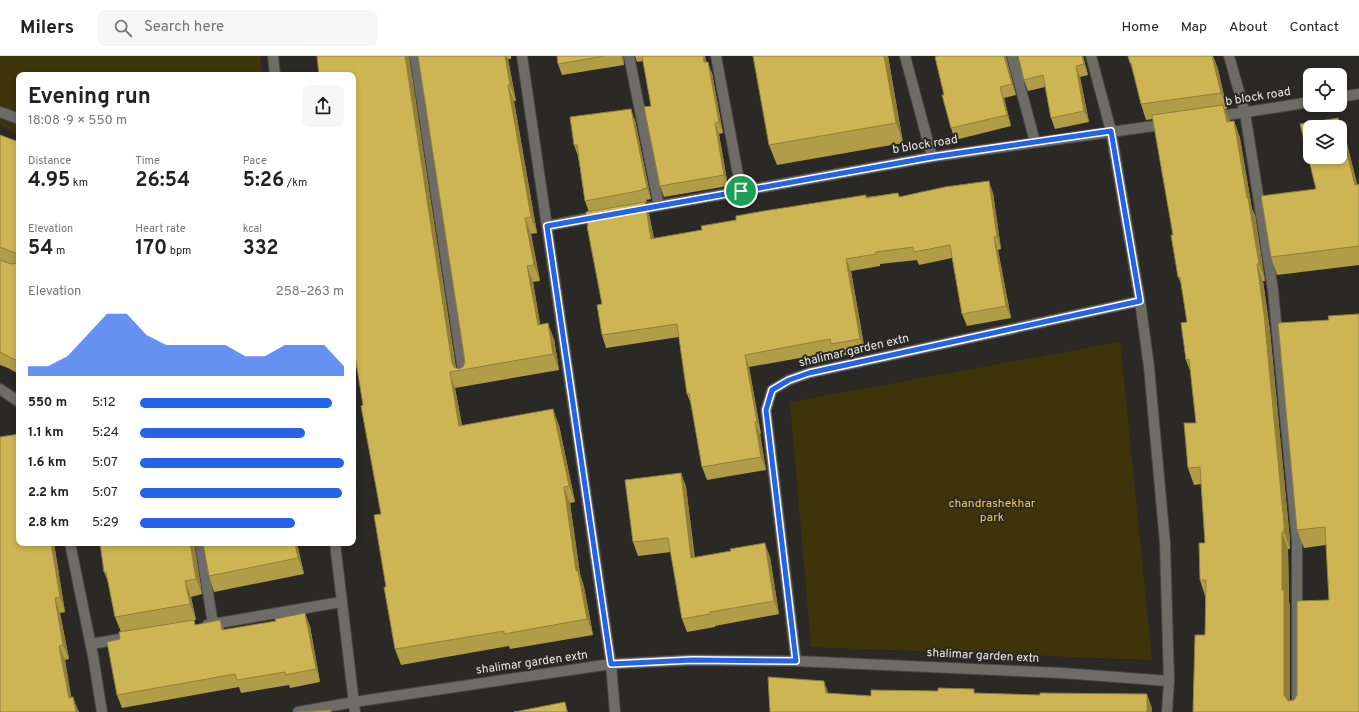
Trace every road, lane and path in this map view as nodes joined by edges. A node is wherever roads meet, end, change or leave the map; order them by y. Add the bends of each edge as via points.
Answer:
1 (273, 56) edge
2 (415, 56) edge
3 (522, 56) edge
4 (629, 56) edge
5 (716, 56) edge
6 (905, 56) edge
7 (1012, 56) edge
8 (1091, 56) edge
9 (1229, 56) edge
10 (275, 72) edge
11 (1359, 94) edge
12 (1347, 96) edge
13 (1303, 103) edge
14 (0, 112) edge
15 (1244, 113) junction
16 (16, 118) edge
17 (1205, 119) edge
18 (1182, 122) edge
19 (1111, 131) junction
20 (1035, 142) junction
21 (932, 157) junction
22 (741, 191) junction
23 (659, 206) junction
24 (629, 211) edge
25 (606, 215) edge
26 (547, 226) junction
27 (1140, 301) junction
28 (464, 378) edge
29 (0, 389) edge
30 (16, 400) edge
31 (71, 546) edge
32 (200, 546) edge
33 (335, 546) edge
34 (341, 602) junction
35 (213, 624) junction
36 (198, 626) edge
37 (144, 635) edge
38 (91, 644) junction
39 (796, 661) junction
40 (611, 664) junction
41 (1168, 681) junction
42 (354, 707) edge
43 (102, 712) edge
44 (298, 712) edge
45 (615, 712) edge
46 (1167, 712) edge
47 (1297, 712) edge

1 - 10 street
2 - 28 street
3 - 26 street
4 - 23 street
5 - 22 street
6 - 21 street
7 - 20 street
8 - 19 street
9 - 15 street
11 - 12 street
13 - 15 street, b block road
14 - 16 street
15 - 17 street, b block road
15 - 47 street via 1273,290 1297,541
18 - 19 street, b block road
19 - 20 street, b block road
19 - 27 street
20 - 21 street, b block road
21 - 22 street, b block road
22 - 23 street, b block road
23 - 24 street, b block road
25 - 26 street
26 - 40 street
27 - 39 street, shalimar garden extn via 809,373 772,390 766,410
27 - 41 street via 1149,367 1165,543
29 - 30 street
31 - 38 street
32 - 35 street
33 - 34 street
34 - 35 street
34 - 42 street
35 - 36 street
37 - 38 street
38 - 43 street
39 - 40 street, shalimar garden extn via 692,660
39 - 41 street, shalimar garden extn via 1062,673
40 - 42 street, shalimar garden extn
40 - 45 street
41 - 46 street
42 - 44 street, shalimar garden extn

